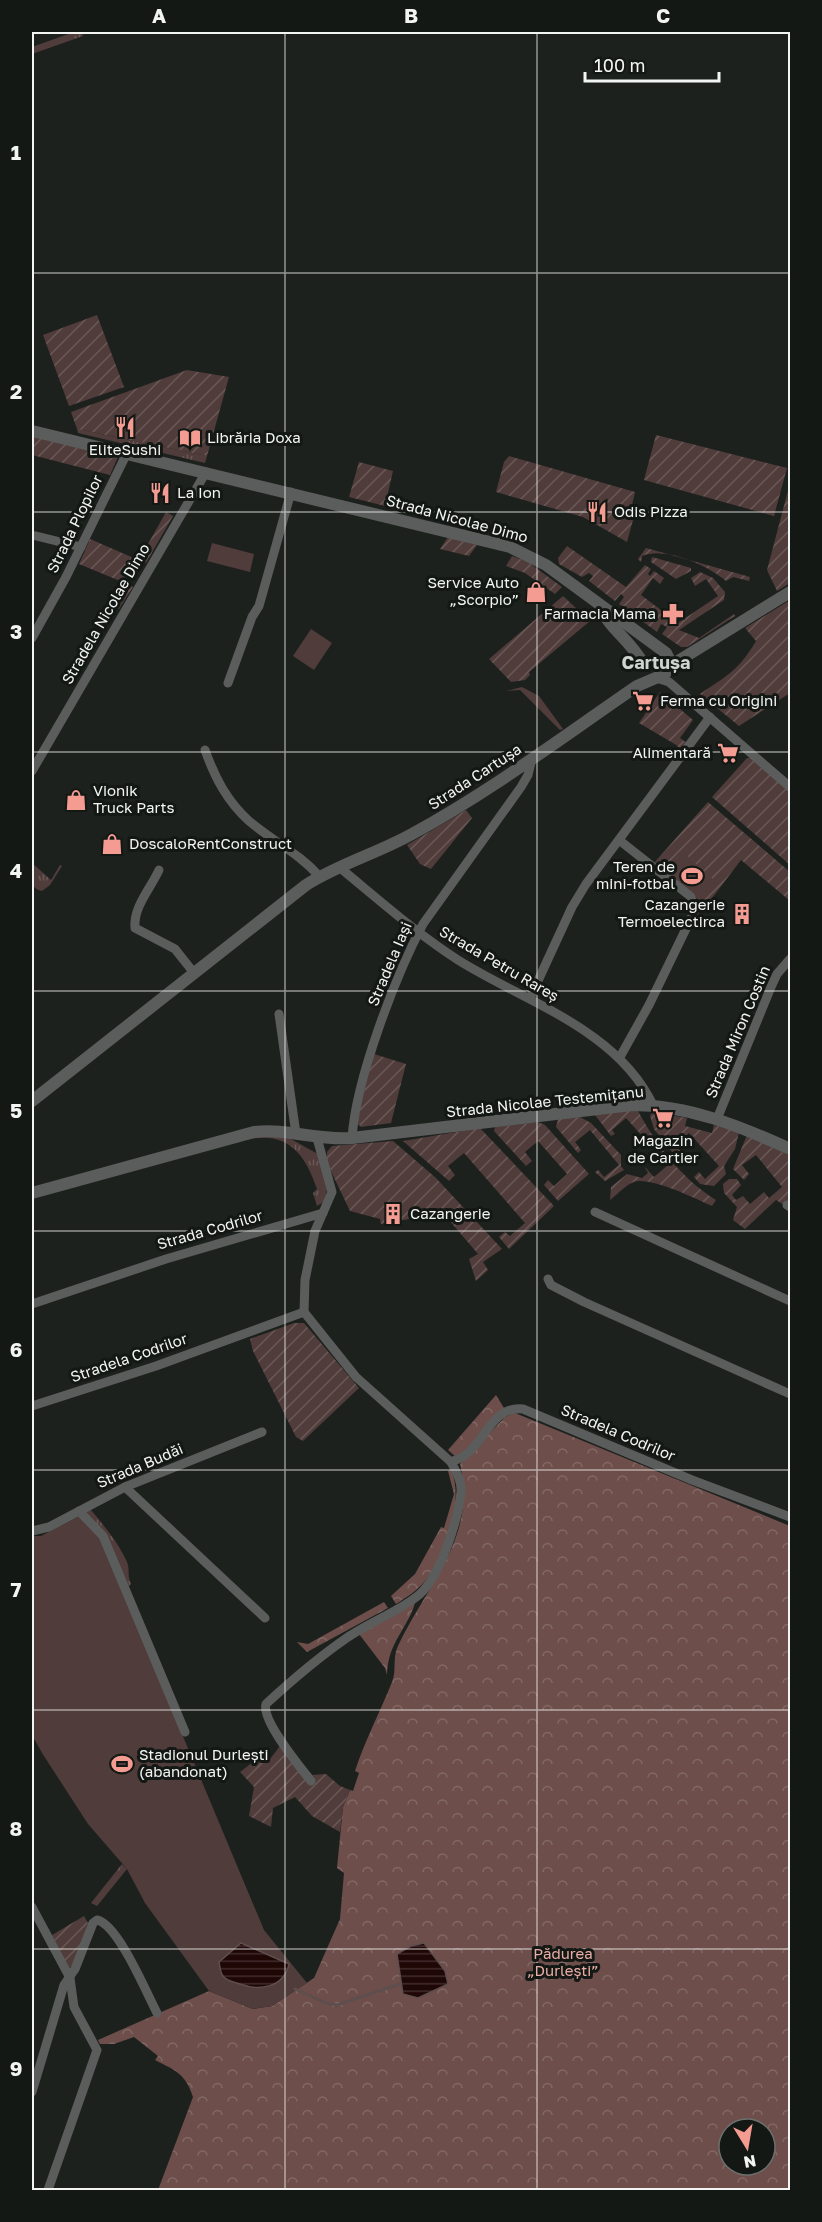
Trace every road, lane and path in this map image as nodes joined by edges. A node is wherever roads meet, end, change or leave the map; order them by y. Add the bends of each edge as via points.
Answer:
1 (32, 431) edge
2 (127, 453) junction
3 (206, 472) junction
4 (291, 492) junction
5 (32, 535) edge
6 (81, 548) junction
7 (790, 592) edge
8 (600, 607) junction
9 (35, 623) edge
10 (32, 638) edge
11 (661, 650) junction
12 (689, 654) junction
13 (643, 666) junction
14 (669, 673) junction
15 (656, 678) junction
16 (228, 683) dead end
17 (637, 686) junction
18 (710, 717) junction
19 (204, 750) dead end
20 (532, 758) junction
21 (32, 771) edge
22 (790, 787) edge
23 (619, 840) junction
24 (339, 867) junction
25 (159, 870) dead end
26 (319, 876) junction
27 (418, 933) junction
28 (790, 959) edge
29 (194, 973) junction
30 (530, 998) junction
31 (279, 1014) dead end
32 (620, 1057) junction
33 (32, 1101) edge
34 (653, 1105) junction
35 (717, 1119) junction
36 (296, 1134) junction
37 (317, 1138) junction
38 (352, 1138) junction
39 (790, 1149) edge
40 (32, 1193) edge
41 (595, 1212) dead end
42 (323, 1213) junction
43 (548, 1279) dead end
44 (790, 1301) edge
45 (32, 1304) edge
46 (304, 1312) junction
47 (790, 1394) edge
48 (32, 1406) edge
49 (262, 1432) dead end
50 (451, 1462) junction
51 (125, 1487) junction
52 (79, 1511) junction
53 (790, 1517) edge
54 (32, 1531) edge
55 (265, 1618) dead end
56 (185, 1732) dead end
57 (311, 1781) dead end
58 (32, 1907) edge
59 (70, 1978) junction
60 (157, 2013) dead end
61 (32, 2092) edge
62 (48, 2190) edge

1 - 2 street, Strada Nicolae Dimo
2 - 3 street, Strada Nicolae Dimo
2 - 6 street, Strada Plopilor
3 - 4 street, Strada Nicolae Dimo
3 - 21 street, Stradela Nicolae Dimo
4 - 8 street, Strada Nicolae Dimo via 510,547 546,565
4 - 16 street via 259,606
5 - 6 street
6 - 9 street, Strada Plopilor
7 - 12 street
8 - 11 street, Strada Nicolae Dimo
8 - 13 street, Strada Nicolae Dimo
9 - 10 street, Strada Plopilor
11 - 12 street
11 - 13 street via 649,651
11 - 14 street via 668,657
12 - 14 street
13 - 15 street
13 - 17 street
14 - 15 street
14 - 18 street
15 - 17 street, Strada Cartușa
17 - 20 street, Strada Cartușa
18 - 22 street
18 - 23 street
19 - 26 street via 217,781 236,809
20 - 24 street, Strada Cartușa via 414,834
20 - 27 street, Stradela Iași via 521,787
23 - 30 street via 572,907
23 - 32 street via 694,899 696,908
24 - 26 street, Strada Cartușa
24 - 27 street, Strada Petru Rareș
25 - 29 street via 135,917 135,928 175,949
26 - 29 street, Strada Cartușa
27 - 30 street, Strada Petru Rareș via 460,961
27 - 38 street, Stradela Iași via 381,1024 360,1093
28 - 35 street, Strada Miron Costin via 771,987
29 - 33 street, Strada Cartușa
30 - 32 street, Strada Petru Rareș
31 - 36 street
32 - 34 street, Strada Petru Rareș
34 - 35 street, Strada Nicolae Testemițanu
34 - 38 street, Strada Nicolae Testemițanu via 596,1108
35 - 39 street, Strada Nicolae Testemițanu
36 - 37 street, Strada Nicolae Testemițanu
36 - 40 street, Strada Nicolae Testemițanu via 254,1132
37 - 38 street, Strada Nicolae Testemițanu
37 - 42 street via 332,1192
41 - 44 street
42 - 45 street, Strada Codrilor
42 - 46 street via 315,1231 305,1280
43 - 47 street via 550,1285 584,1302
46 - 48 street, Stradela Codrilor
46 - 50 street via 356,1377
49 - 51 street, Strada Budăi
50 - 53 street, Stradela Codrilor via 465,1456 502,1413 523,1409
50 - 57 street via 461,1492 452,1533 422,1592 333,1648 264,1707 287,1749
51 - 52 street, Strada Budăi
51 - 55 street
52 - 54 street, Strada Budăi
52 - 56 street via 103,1536
58 - 59 street
59 - 60 street via 93,1923 102,1921 122,1945
59 - 61 street via 64,1985
59 - 62 street via 74,2007 97,2050

